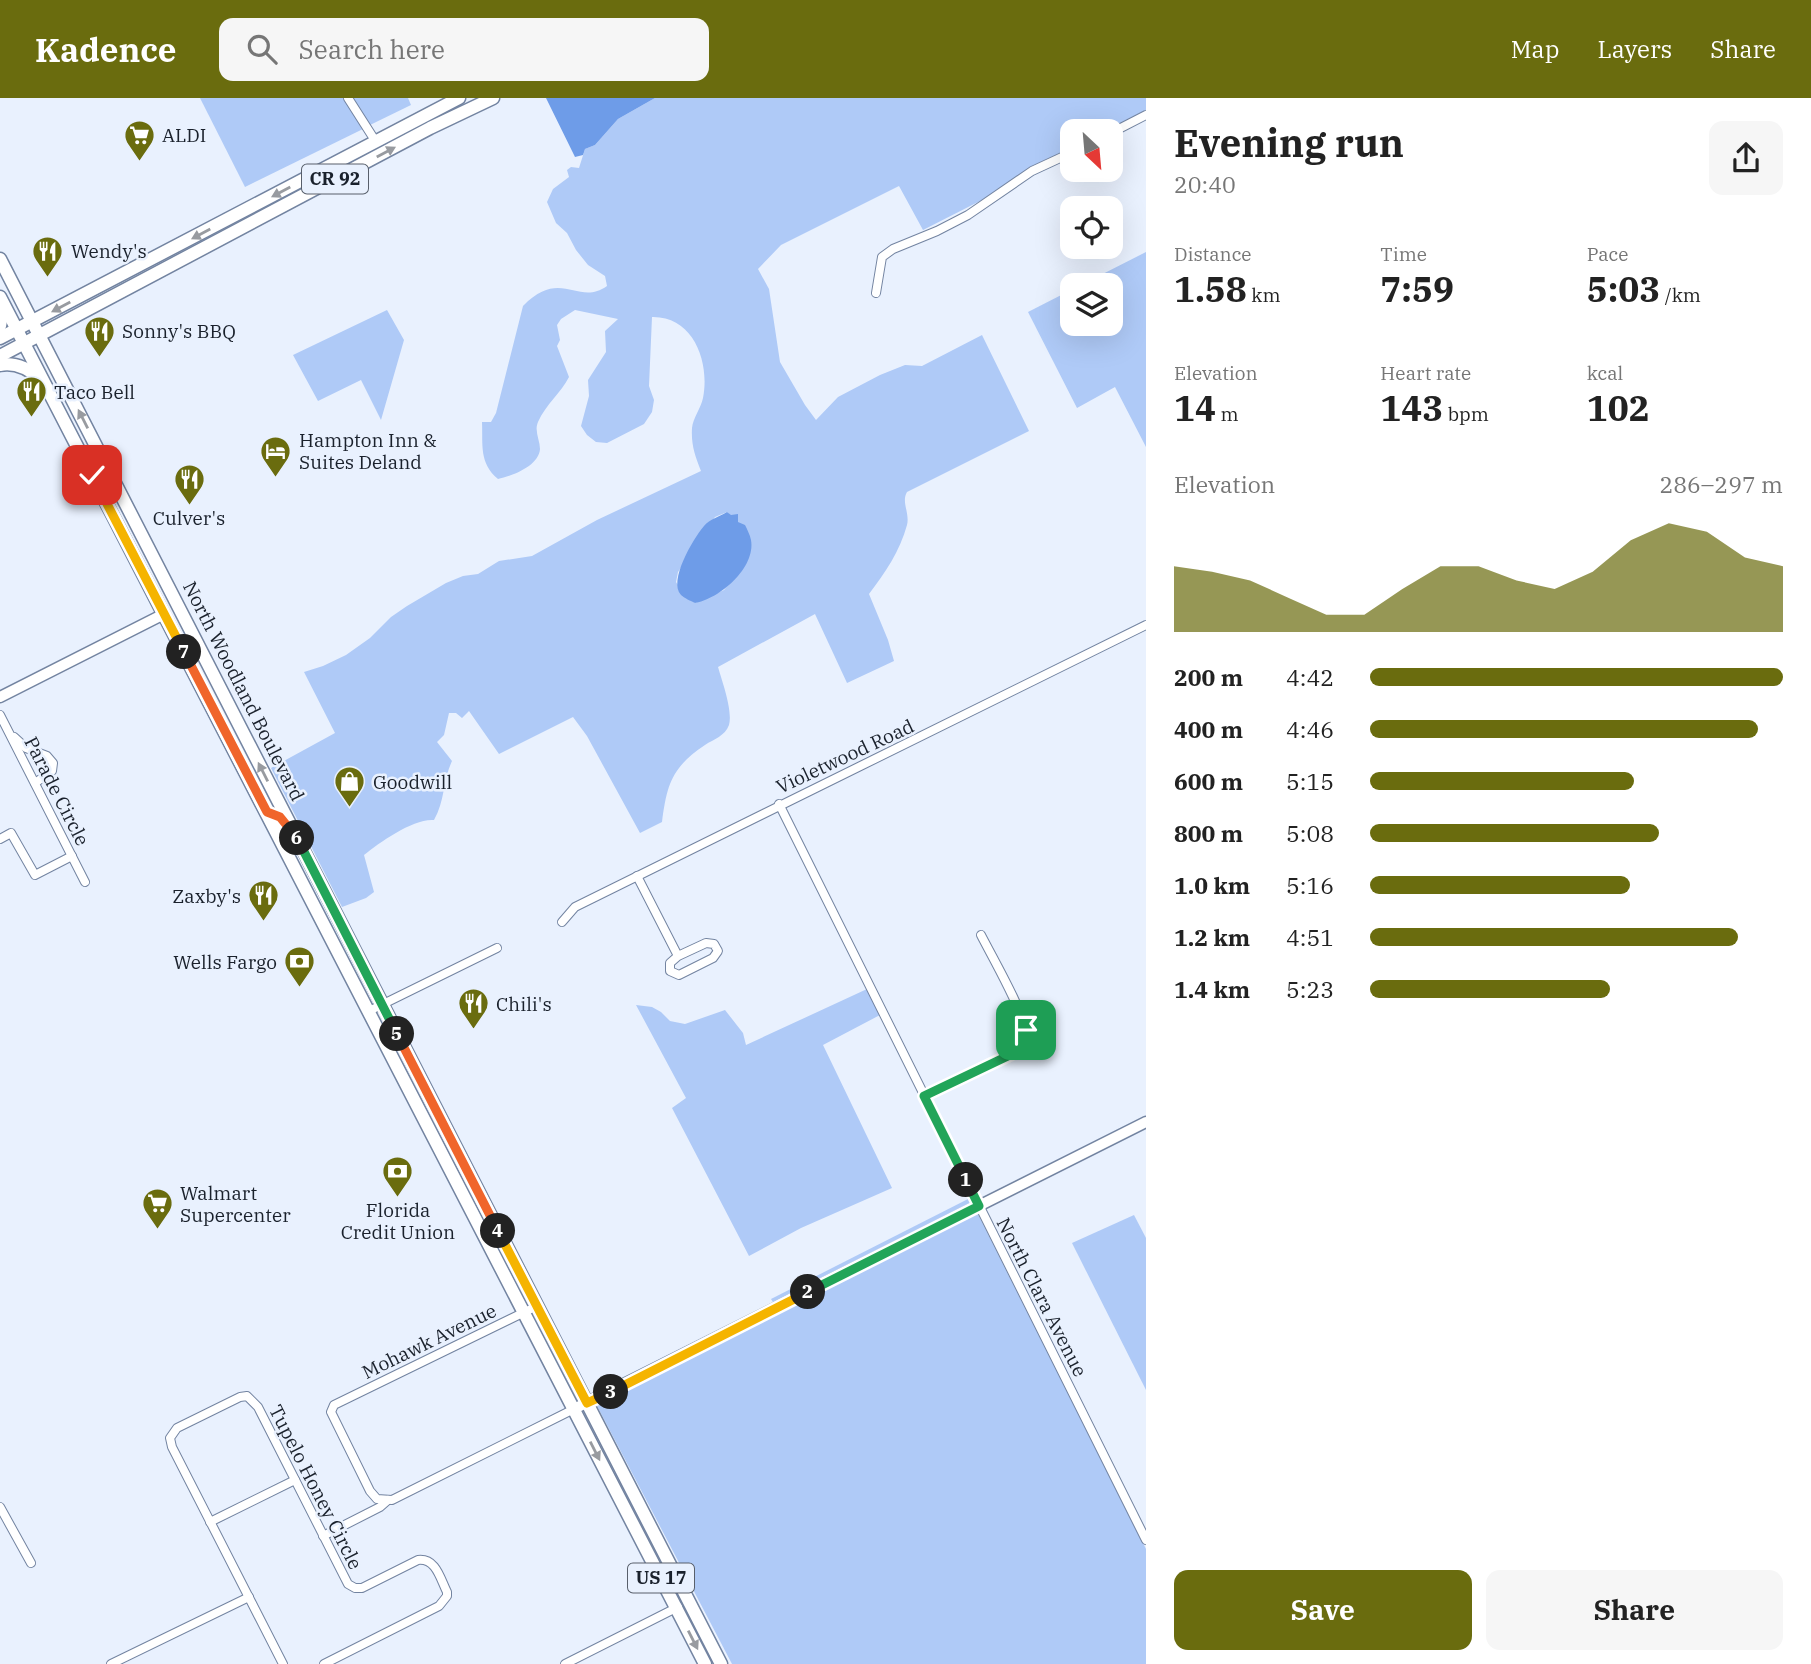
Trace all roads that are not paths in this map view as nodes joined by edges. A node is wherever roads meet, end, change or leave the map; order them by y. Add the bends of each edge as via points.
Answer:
1 (348, 98) edge
2 (459, 98) edge
3 (493, 98) edge
4 (1146, 115) edge
5 (426, 116) junction
6 (1124, 126) edge
7 (430, 128) junction
8 (376, 142) junction
9 (1060, 158) edge
10 (325, 168) junction
11 (331, 181) junction
12 (237, 215) junction
13 (240, 230) junction
14 (165, 253) junction
15 (0, 260) edge
16 (177, 263) junction
17 (93, 290) junction
18 (876, 293) dead end
19 (0, 296) edge
20 (0, 302) edge
21 (100, 304) junction
22 (33, 322) junction
23 (0, 326) edge
24 (18, 330) junction
25 (40, 336) junction
26 (0, 338) edge
27 (25, 343) junction
28 (0, 356) edge
29 (0, 365) edge
30 (46, 384) junction
31 (112, 512) junction
32 (142, 534) junction
33 (155, 596) junction
34 (181, 610) junction
35 (164, 614) junction
36 (1146, 625) edge
37 (214, 674) junction
38 (0, 697) edge
39 (0, 715) edge
40 (9, 733) junction
41 (35, 783) junction
42 (256, 790) junction
43 (279, 802) junction
44 (779, 804) junction
45 (267, 812) junction
46 (294, 833) junction
47 (0, 839) edge
48 (72, 856) junction
49 (637, 876) junction
50 (85, 882) dead end
51 (562, 922) dead end
52 (981, 935) dead end
53 (497, 948) dead end
54 (678, 956) junction
55 (382, 1005) junction
56 (369, 1011) junction
57 (924, 1096) junction
58 (1146, 1122) edge
59 (979, 1206) junction
60 (487, 1208) junction
61 (474, 1215) junction
62 (537, 1306) junction
63 (524, 1312) junction
64 (587, 1403) junction
65 (574, 1409) junction
66 (295, 1480) junction
67 (388, 1500) junction
68 (638, 1503) junction
69 (0, 1507) edge
70 (626, 1509) junction
71 (210, 1522) junction
72 (323, 1536) junction
73 (1146, 1540) edge
74 (31, 1563) dead end
75 (249, 1597) junction
76 (689, 1602) junction
77 (677, 1608) junction
78 (111, 1664) edge
79 (283, 1664) edge
80 (324, 1664) edge
81 (565, 1664) edge
82 (705, 1664) edge
83 (721, 1664) edge

1 - 8 street
2 - 5 main road, CR 92
3 - 7 main road, CR 92
4 - 6 street
5 - 7 main road
5 - 8 main road, CR 92
11 -> 7 main road, CR 92
8 - 10 main road, CR 92
9 - 18 street via 1032,171 968,215 882,257
10 - 11 main road
10 -> 12 main road, CR 92
11 - 13 main road, CR 92
12 - 13 main road
12 -> 14 main road, CR 92
13 - 16 main road, CR 92
14 - 16 main road
14 - 17 main road, CR 92
15 - 22 main road, North Woodland Boulevard / US 17
16 - 21 main road, CR 92
17 - 21 main road
17 -> 22 main road, CR 92
19 - 24 main road, North Woodland Boulevard / US 17
20 - 23 main road
21 - 25 main road, CR 92
22 - 24 main road, CR 92
22 - 25 main road, North Woodland Boulevard / US 17
24 - 26 main road, CR 92
24 - 27 main road, North Woodland Boulevard / US 17
25 - 27 main road
32 -> 25 main road, North Woodland Boulevard / US 17
27 - 28 main road
27 - 30 main road, North Woodland Boulevard / US 17
29 - 30 main road via 18,365
30 - 31 main road, North Woodland Boulevard / US 17
31 - 32 main road
31 - 33 main road, North Woodland Boulevard / US 17
32 - 34 main road, North Woodland Boulevard / US 17
33 - 34 main road
33 - 35 main road, North Woodland Boulevard / US 17
34 - 37 main road, North Woodland Boulevard / US 17
35 - 37 main road via 178,621
35 - 38 street
35 - 42 main road, North Woodland Boulevard / US 17
36 - 44 street, Violetwood Road
43 -> 37 main road, North Woodland Boulevard / US 17
39 - 40 street, Parade Circle
40 - 41 street, Parade Circle
40 - 41 street via 53,763 52,771
41 - 48 street, Parade Circle
42 - 43 main road via 268,801
42 - 45 main road, North Woodland Boulevard / US 17
43 - 46 main road, North Woodland Boulevard / US 17
44 - 49 street, Violetwood Road
44 - 57 street, North Clara Avenue
45 - 46 main road via 280,817
45 - 56 main road, North Woodland Boulevard / US 17
46 - 55 main road, North Woodland Boulevard / US 17
47 - 48 street via 11,833 35,875
48 - 50 street, Parade Circle
49 - 51 street, Violetwood Road via 575,907
49 - 54 street
52 - 57 street via 1023,1020 1026,1039 1012,1054
53 - 55 street
54 - 54 street via 706,943 714,944 718,951 679,975 670,971 670,963
55 - 56 street
55 - 60 main road, North Woodland Boulevard / US 17
56 - 61 main road, North Woodland Boulevard / US 17
57 - 59 street, North Clara Avenue
58 - 59 street
59 - 64 street
59 - 73 street, North Clara Avenue
60 - 61 street
60 - 62 main road, North Woodland Boulevard / US 17
61 - 63 main road, North Woodland Boulevard / US 17
62 - 63 street, Mohawk Avenue
62 - 64 main road, North Woodland Boulevard / US 17
63 - 65 main road, North Woodland Boulevard / US 17
63 - 67 street, Mohawk Avenue via 334,1405 331,1412 370,1491 377,1499
64 - 65 street
64 - 68 main road, North Woodland Boulevard / US 17
65 - 67 street
65 -> 70 main road, North Woodland Boulevard / US 17
66 - 71 street
66 - 71 street, Tupelo Honey Circle via 254,1401 240,1396 177,1429 170,1438
66 - 72 street, Tupelo Honey Circle
67 - 72 street
68 - 70 street
68 - 76 main road, North Woodland Boulevard / US 17
69 - 74 street
70 - 77 main road, North Woodland Boulevard / US 17
71 - 75 street, Tupelo Honey Circle
72 - 80 street, Tupelo Honey Circle via 348,1584 355,1588 425,1559 434,1565 447,1592 439,1606
75 - 78 street
75 - 79 street, Tupelo Honey Circle
76 - 77 street
76 - 83 main road, North Woodland Boulevard / US 17
77 - 81 street
77 -> 82 main road, North Woodland Boulevard / US 17

